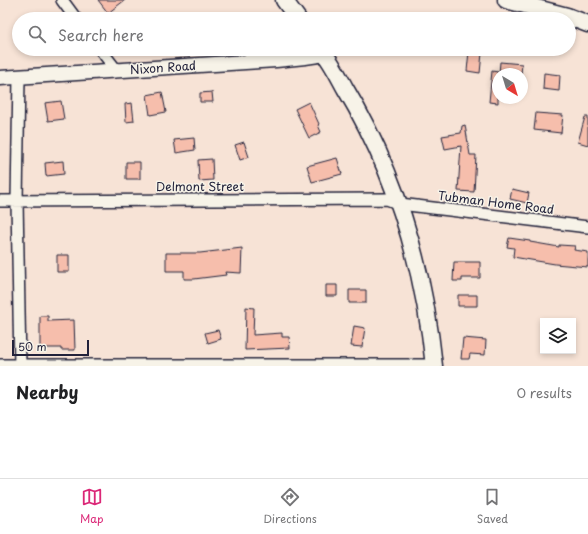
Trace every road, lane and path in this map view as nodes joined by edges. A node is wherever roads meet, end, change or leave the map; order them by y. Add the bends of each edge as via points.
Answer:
1 (62, 0) edge
2 (284, 0) edge
3 (296, 0) edge
4 (506, 0) edge
5 (71, 12) edge
6 (293, 12) edge
7 (297, 12) edge
8 (551, 12) edge
9 (576, 20) edge
10 (588, 24) edge
11 (105, 56) edge
12 (308, 56) edge
13 (326, 56) edge
14 (117, 71) junction
15 (19, 77) junction
16 (0, 78) edge
17 (0, 201) edge
18 (17, 201) junction
19 (400, 204) junction
20 (588, 227) edge
21 (0, 365) edge
22 (20, 365) edge
23 (434, 365) edge

1 - 5 street
2 - 6 main road
3 - 7 main road
4 - 8 main road
9 - 10 main road
11 - 14 street
12 - 14 street, Nixon Road
13 - 19 main road via 369,131
14 - 15 street, Nixon Road
15 - 16 street, Nixon Road
15 - 18 street
17 - 18 street, Delmont Street
18 - 19 street, Delmont Street via 387,199
18 - 22 street
19 - 20 street, Tubman Home Road
19 - 23 main road via 422,287
21 - 22 street
22 - 23 street

